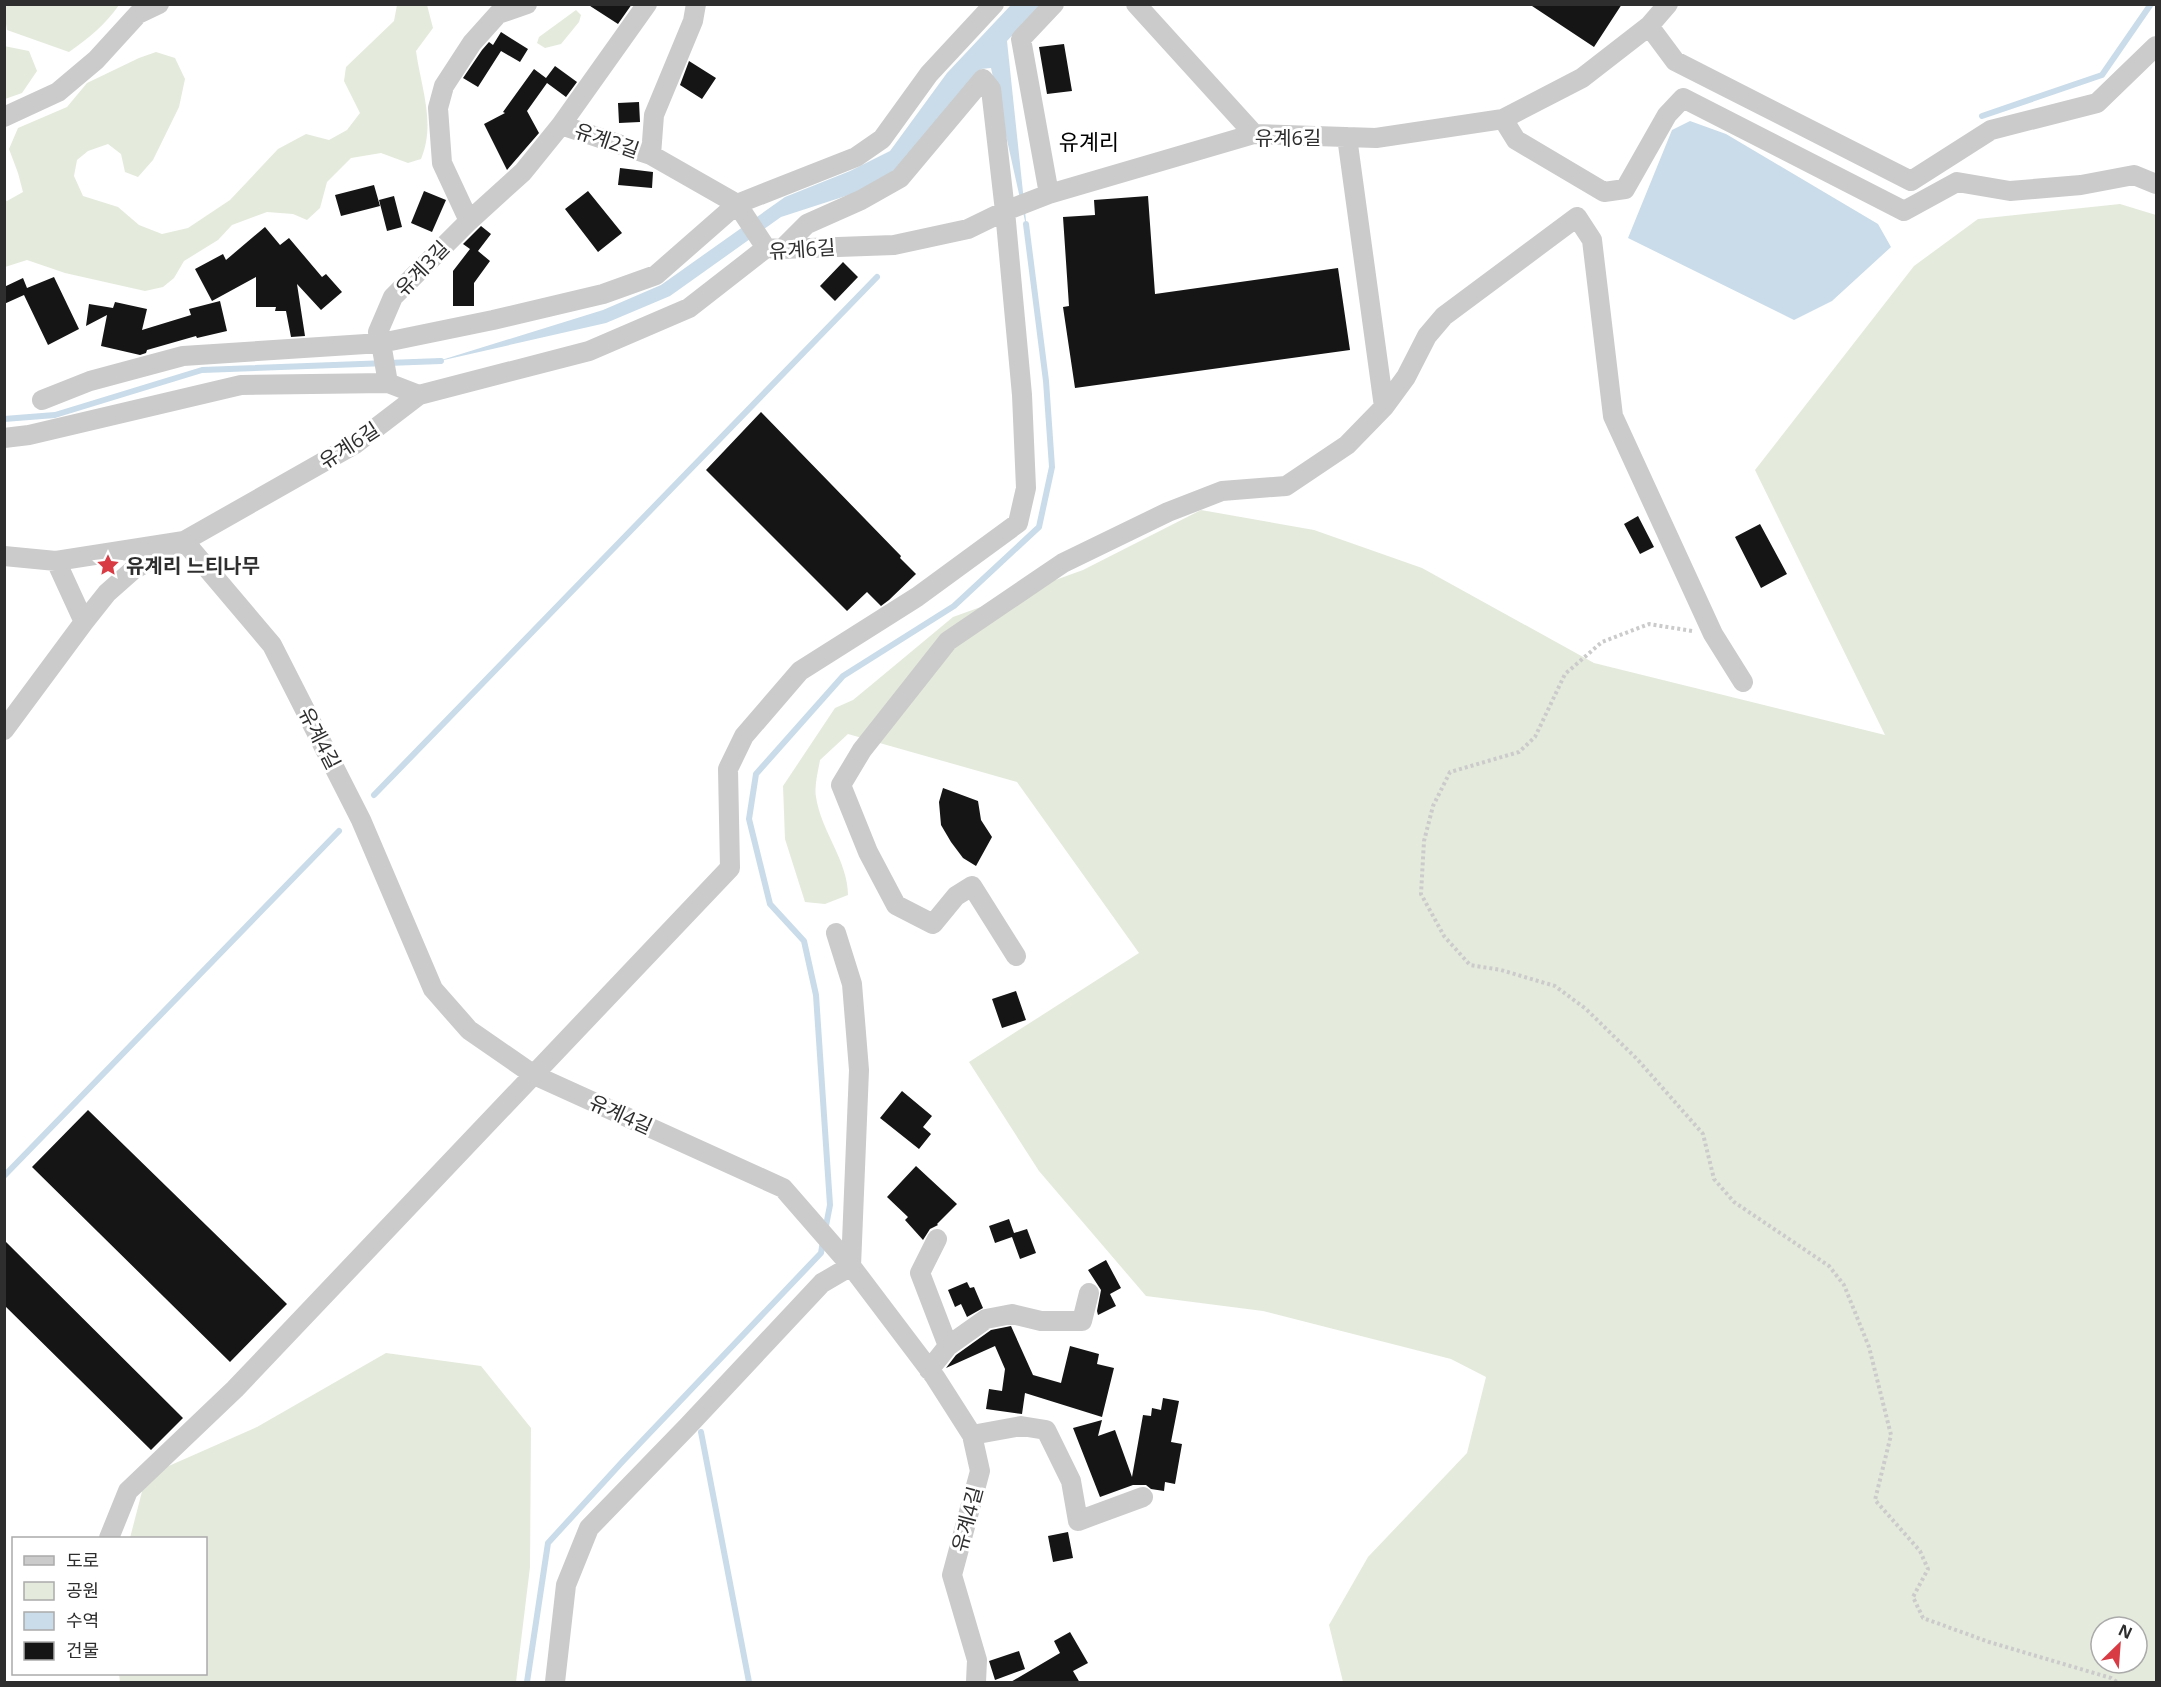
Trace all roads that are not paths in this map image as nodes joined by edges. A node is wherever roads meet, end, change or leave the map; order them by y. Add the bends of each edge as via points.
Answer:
1 (159, 4) edge
2 (527, 4) edge
3 (647, 4) edge
4 (696, 4) edge
5 (994, 4) edge
6 (1054, 4) edge
7 (1136, 4) edge
8 (1668, 4) edge
9 (497, 9) edge
10 (1649, 26) junction
11 (2157, 46) edge
12 (4, 117) edge
13 (1503, 119) junction
14 (561, 125) junction
15 (1254, 134) junction
16 (1347, 137) junction
17 (651, 155) junction
18 (2157, 184) edge
19 (1049, 194) junction
20 (737, 204) junction
21 (1005, 211) junction
22 (468, 221) junction
23 (774, 249) junction
24 (381, 343) junction
25 (388, 383) junction
26 (419, 394) junction
27 (42, 399) dead end
28 (1384, 407) junction
29 (4, 438) edge
30 (184, 541) junction
31 (4, 556) edge
32 (56, 561) junction
33 (84, 622) junction
34 (1743, 682) dead end
35 (4, 730) edge
36 (836, 933) dead end
37 (1016, 956) dead end
38 (534, 1075) junction
39 (937, 1239) dead end
40 (851, 1266) junction
41 (1089, 1293) dead end
42 (948, 1346) junction
43 (929, 1370) junction
44 (972, 1435) junction
45 (1143, 1497) dead end
46 (110, 1537) edge
47 (555, 1683) edge
48 (976, 1683) edge

1 - 12 street via 138,14 96,60 58,92
2 - 9 street
3 - 14 street, 유계2길
4 - 17 street via 693,21 654,115
5 - 20 street via 929,74 882,139 856,157
6 - 19 street via 1021,39
7 - 15 street
8 - 10 street, 유계6길
9 - 22 street via 444,86 438,108 442,163
10 - 11 street via 1675,61 1911,181 1991,130 2097,103
10 - 13 street, 유계6길 via 1582,78
13 - 16 street, 유계6길 via 1376,138
13 - 18 street via 1516,140 1604,192 1625,189 1667,115 1683,98 1904,211 1958,182 2010,191 2081,185 2134,175
14 - 17 street, 유계2길
14 - 22 street, 유계3길 via 523,172
15 - 16 street, 유계6길
15 - 19 street, 유계6길
16 - 28 street
17 - 20 street, 유계2길
19 - 21 street, 유계6길
20 - 23 street, 유계2길
20 - 24 street via 656,275 603,294
21 - 23 street, 유계6길 via 968,229 894,245
21 - 23 street via 991,89 983,79 900,178 807,224
21 - 38 street via 1026,476 1018,523 917,597 800,671 744,736 728,769 730,868
22 - 24 street, 유계3길 via 393,297 378,332
23 - 26 street, 유계6길 via 689,308 589,351
24 - 25 street, 유계3길
24 - 27 street via 183,356 90,381
25 - 26 street
25 - 29 street via 241,386
26 - 30 street, 유계6길 via 355,444
28 - 34 street via 1443,316 1576,217 1592,240 1613,416 1713,634
28 - 37 street via 1347,445 1286,486 1222,491 1168,512 1063,563 948,641 862,750 841,785 868,852 896,905 933,924 956,896 972,886
30 - 32 street
30 - 33 street, 유계6길 via 133,570 107,593
30 - 38 street, 유계4길 via 272,645 361,820 434,989 470,1030
31 - 32 street
32 - 33 street
33 - 35 street, 유계6길
36 - 40 street via 852,984 859,1070
38 - 40 street, 유계4길 via 783,1188
38 - 46 street via 234,1389 128,1491
39 - 42 street via 920,1273
40 - 43 street, 유계4길
40 - 47 street via 822,1283 589,1528 566,1585
41 - 42 street via 1082,1321 1041,1321 1004,1315 986,1319
42 - 43 street
43 - 44 street, 유계4길
44 - 45 street via 1022,1426 1046,1430 1071,1480 1078,1521
44 - 48 street, 유계4길 via 980,1471 952,1575 977,1660

